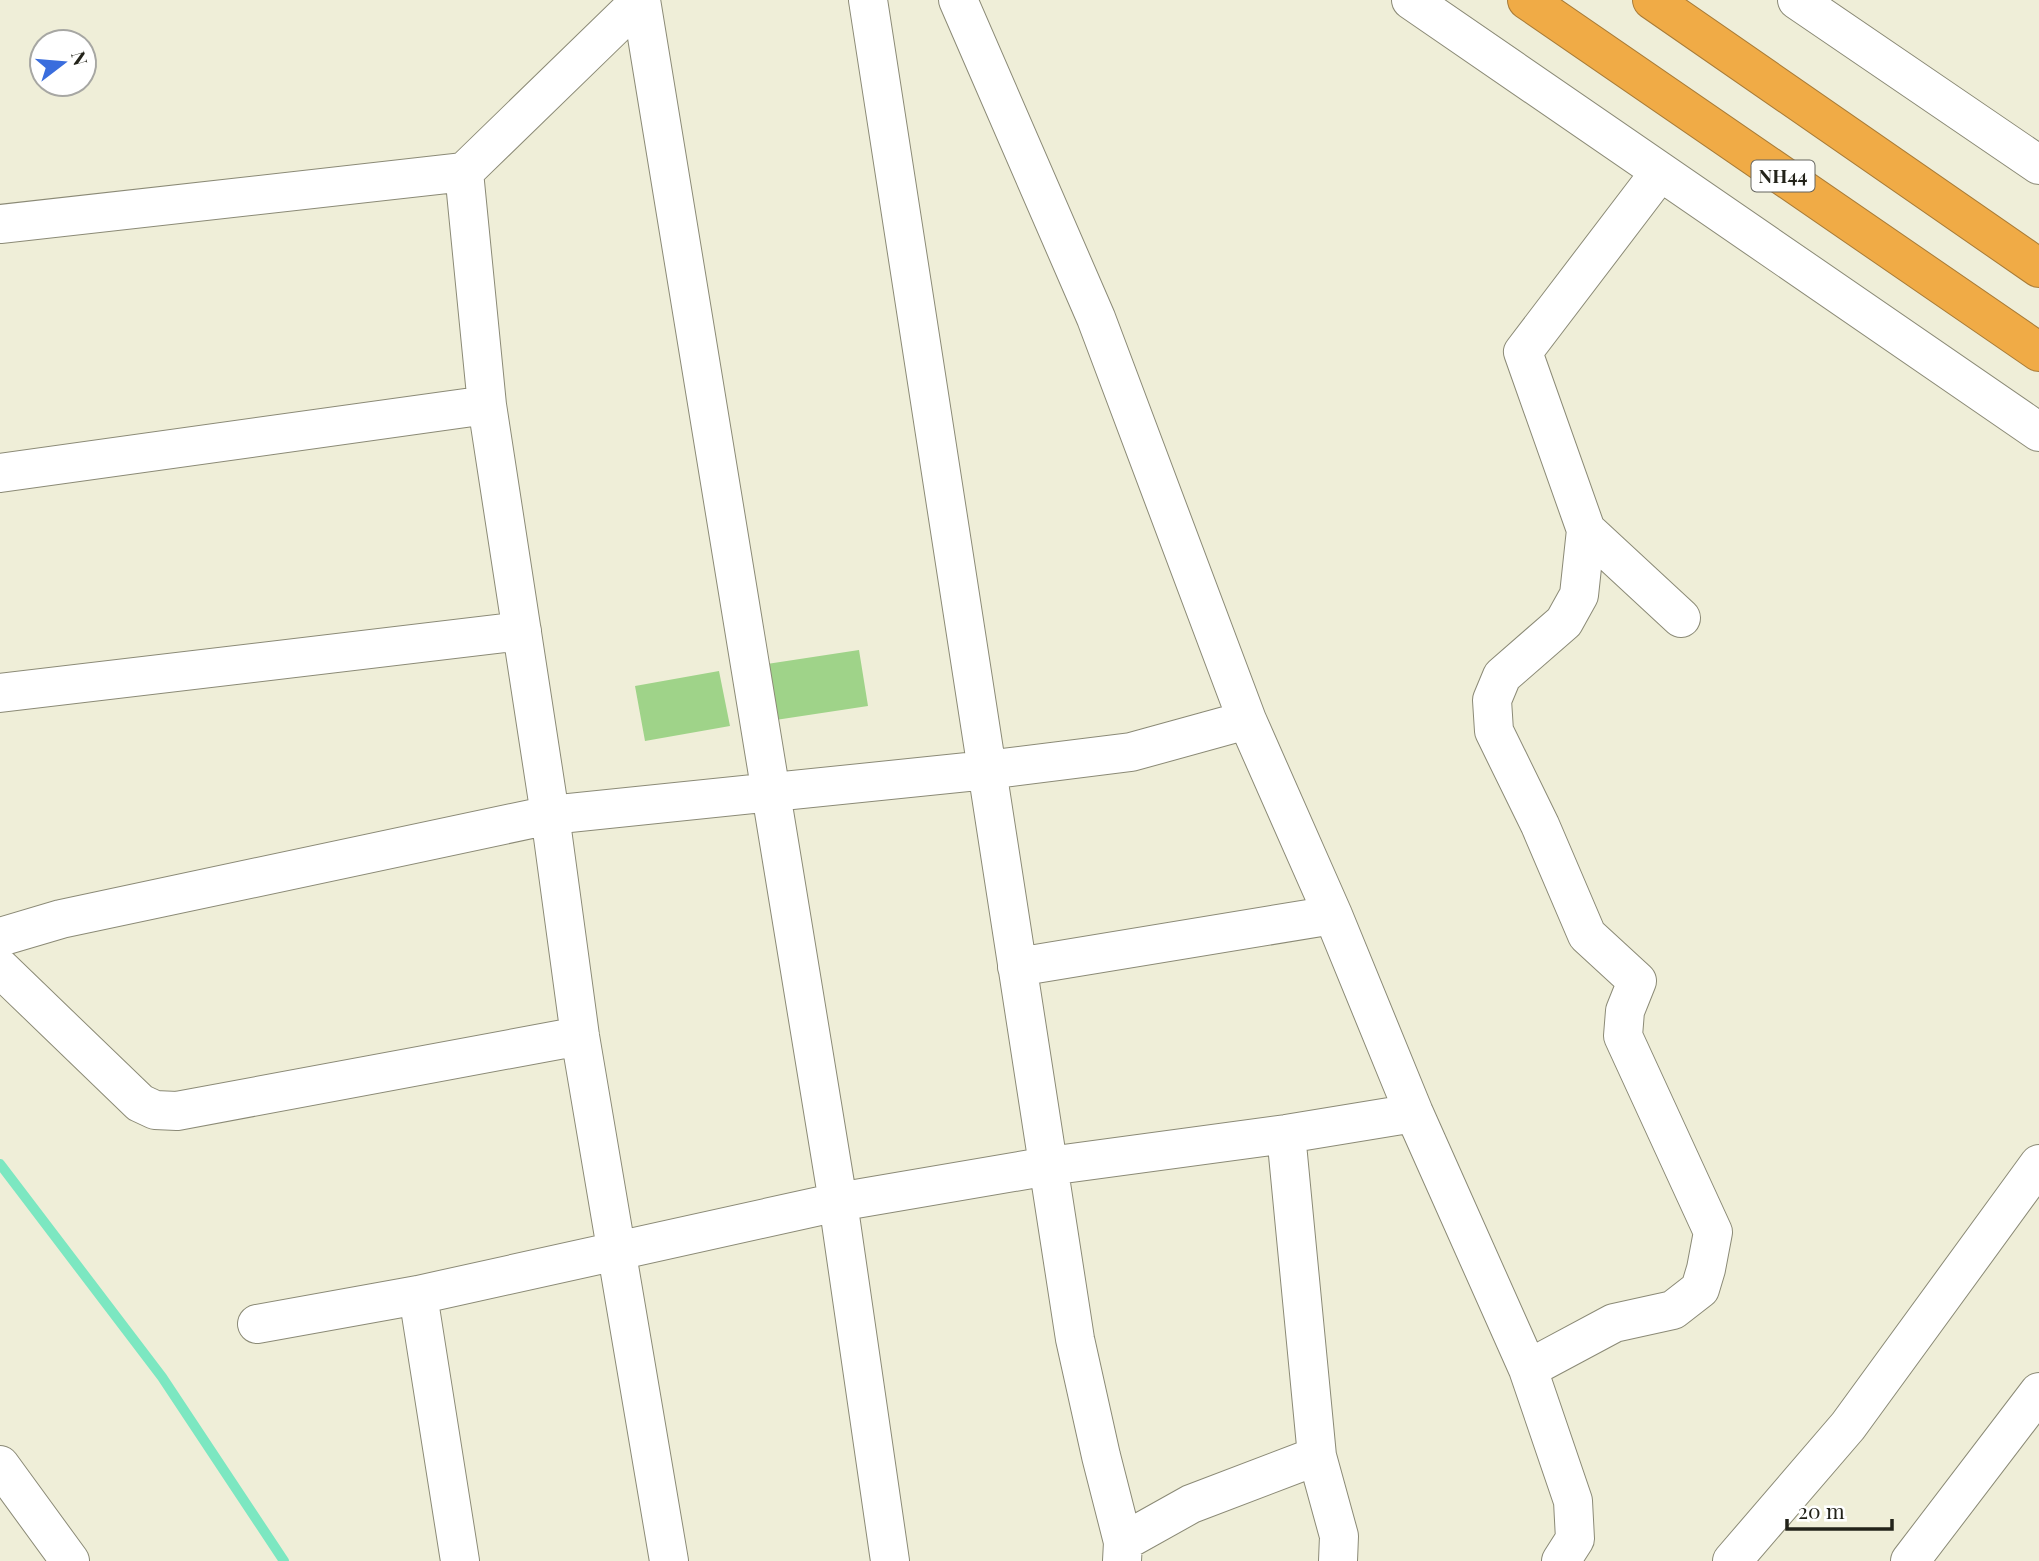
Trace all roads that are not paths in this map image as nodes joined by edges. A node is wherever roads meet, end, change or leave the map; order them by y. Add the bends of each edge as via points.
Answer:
1 (641, 0) edge
2 (868, 0) edge
3 (958, 0) edge
4 (1411, 0) edge
5 (1527, 0) edge
6 (1652, 0) edge
7 (1797, 0) edge
8 (2034, 154) edge
9 (464, 172) junction
10 (1660, 172) junction
11 (0, 224) edge
12 (2039, 268) edge
13 (2039, 352) edge
14 (487, 405) junction
15 (2039, 432) edge
16 (0, 473) edge
17 (1586, 530) junction
18 (1681, 618) dead end
19 (522, 631) junction
20 (0, 693) edge
21 (1247, 719) junction
22 (987, 770) junction
23 (772, 791) junction
24 (550, 815) junction
25 (1333, 915) junction
26 (0, 937) edge
27 (1017, 967) junction
28 (0, 968) edge
29 (580, 1036) junction
30 (1414, 1113) junction
31 (1286, 1135) junction
32 (2039, 1164) edge
33 (1049, 1166) junction
34 (838, 1202) junction
35 (616, 1250) junction
36 (418, 1295) junction
37 (257, 1324) dead end
38 (1528, 1369) junction
39 (2039, 1392) edge
40 (1317, 1456) junction
41 (0, 1465) edge
42 (1123, 1551) edge
43 (70, 1561) edge
44 (460, 1561) edge
45 (669, 1561) edge
46 (890, 1561) edge
47 (1338, 1561) edge
48 (1561, 1561) edge
49 (1732, 1561) edge
50 (1910, 1561) edge

1 - 9 street
1 - 23 street
2 - 22 street
3 - 21 street via 1096,318
4 - 10 street
5 - 13 highway, NH44
6 - 12 highway
7 - 8 street
9 - 11 street
9 - 14 street
10 - 15 street
10 - 17 street via 1523,352
14 - 16 street
14 - 19 street
17 - 18 street
17 - 38 street via 1579,595 1564,622 1502,676 1492,700 1494,732 1587,935 1637,981 1623,1036 1713,1232 1700,1289 1673,1310 1614,1323
19 - 20 street
19 - 24 street
21 - 22 street via 1130,752
21 - 25 street
22 - 23 street
22 - 27 street
23 - 24 street
23 - 34 street
24 - 26 street via 61,919
24 - 29 street
25 - 27 street
25 - 30 street
27 - 33 street
28 - 29 street via 140,1103 155,1110 177,1111
29 - 35 street
30 - 31 street
30 - 38 street
31 - 33 street
31 - 40 street
32 - 49 street via 1848,1426
33 - 34 street
33 - 42 street via 1075,1339
34 - 35 street
34 - 46 street
35 - 36 street
35 - 45 street
36 - 37 street
36 - 44 street
38 - 48 street via 1573,1502 1575,1539
39 - 50 street
40 - 42 street via 1191,1504
40 - 47 street via 1339,1536
41 - 43 street

